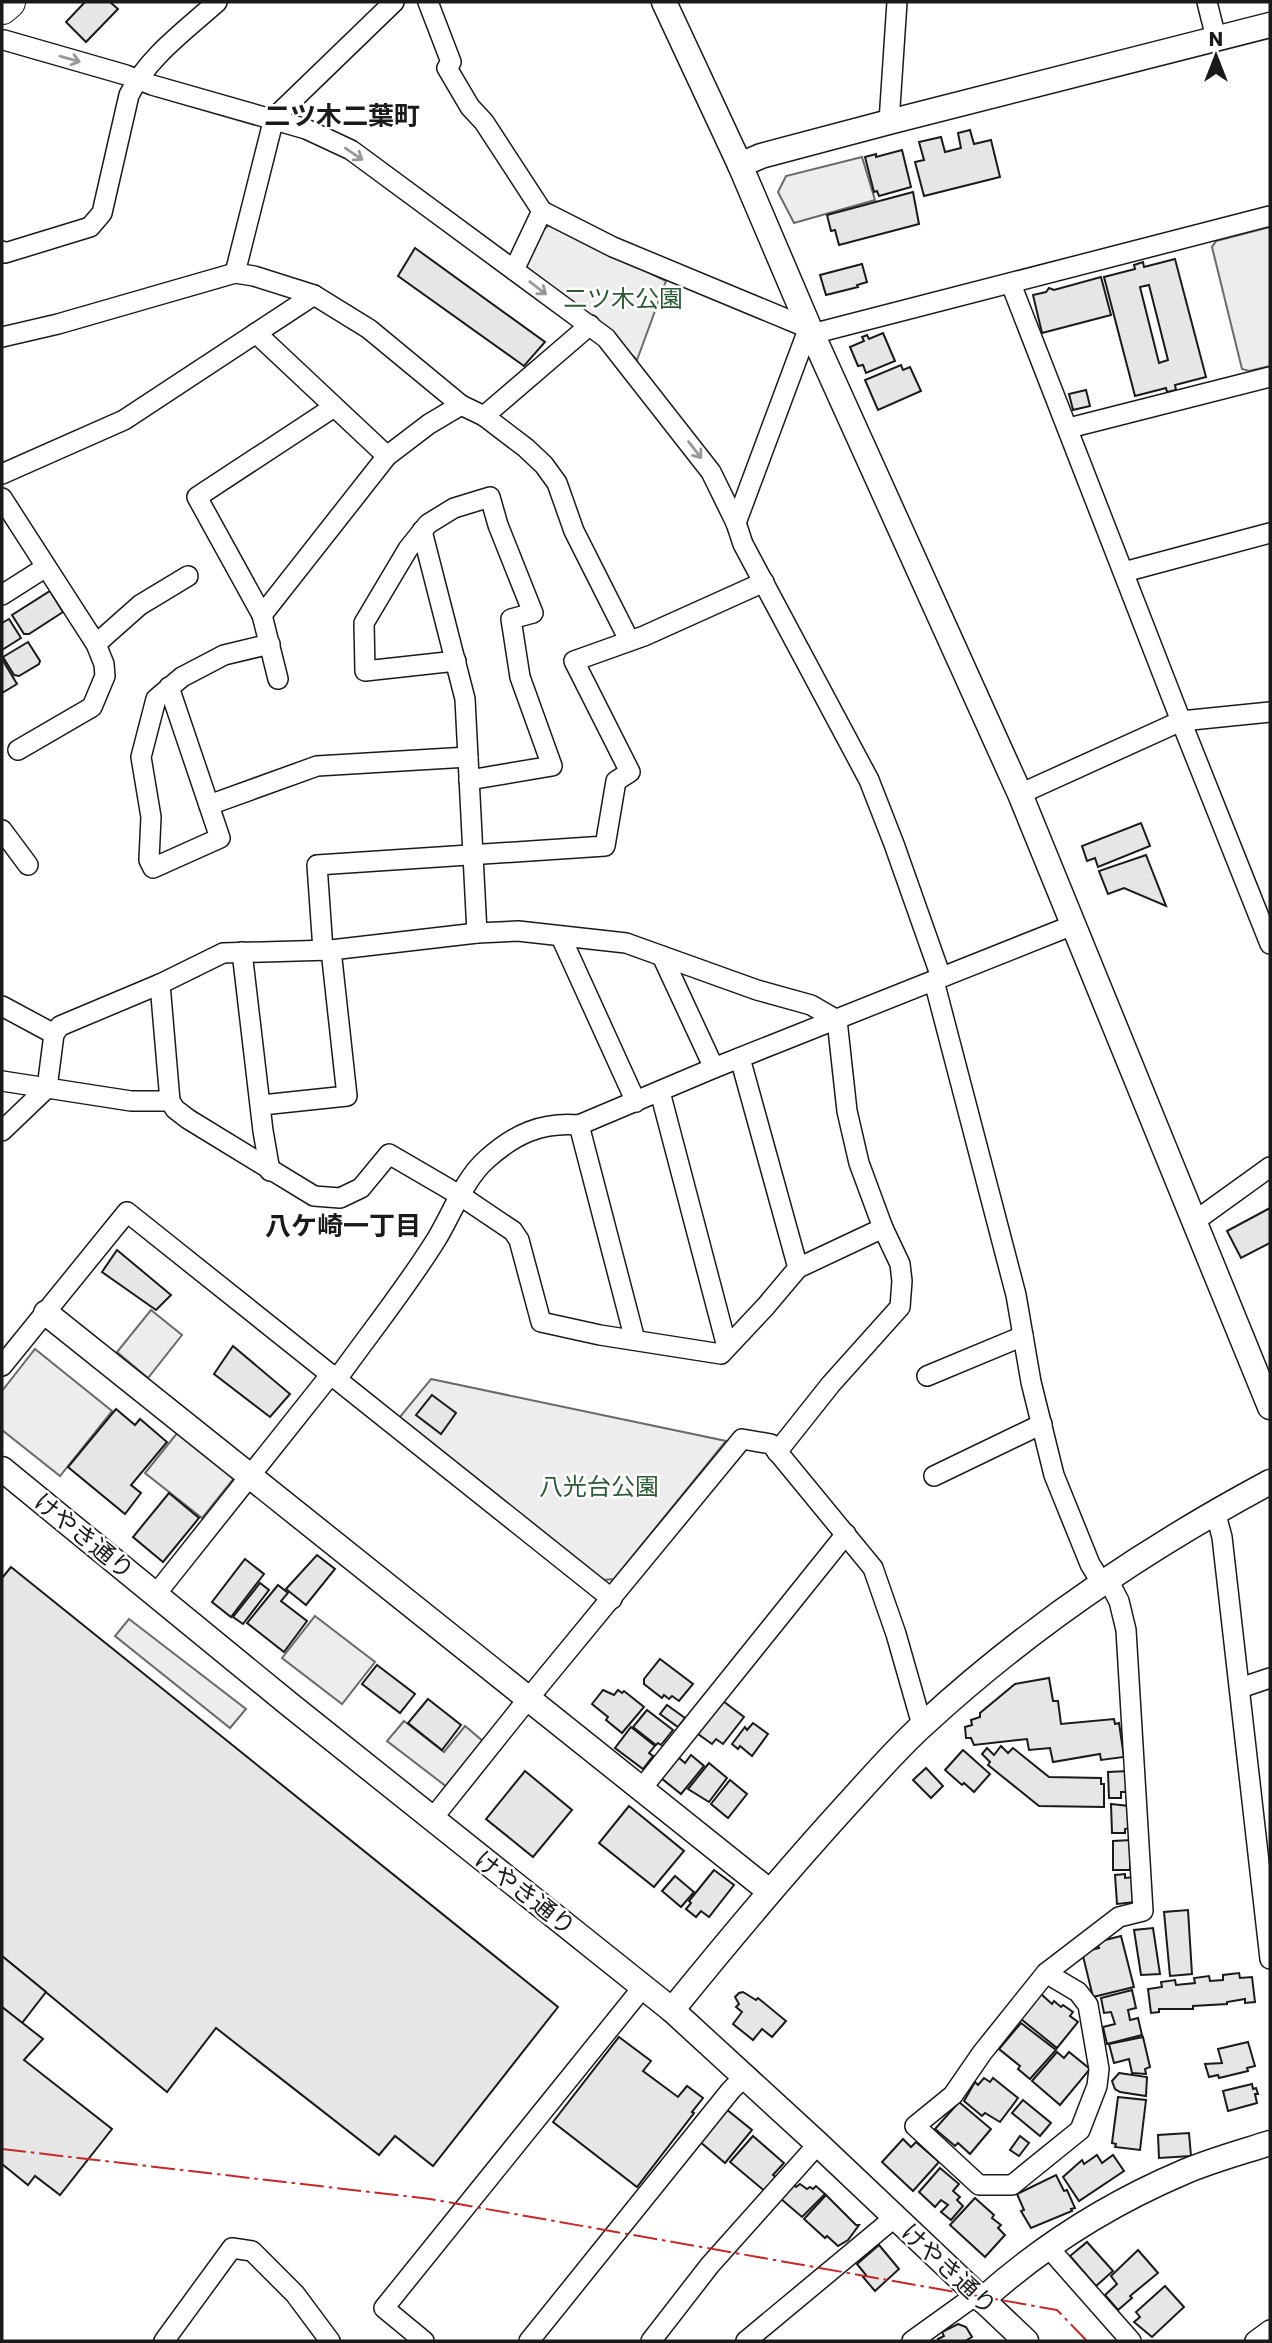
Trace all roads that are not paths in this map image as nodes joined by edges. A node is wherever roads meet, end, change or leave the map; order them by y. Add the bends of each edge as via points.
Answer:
1 (10, 2) edge
2 (217, 2) edge
3 (394, 2) edge
4 (428, 2) edge
5 (664, 2) edge
6 (897, 2) edge
7 (1206, 2) edge
8 (2, 8) edge
9 (1270, 25) edge
10 (1216, 38) junction
11 (3, 44) edge
12 (137, 80) junction
13 (274, 118) junction
14 (889, 122) junction
15 (740, 165) junction
16 (542, 211) junction
17 (1270, 216) edge
18 (2, 251) edge
19 (514, 270) junction
20 (235, 273) junction
21 (1011, 284) junction
22 (314, 295) junction
23 (590, 325) junction
24 (810, 330) junction
25 (256, 333) junction
26 (2, 337) edge
27 (1270, 377) edge
28 (461, 405) junction
29 (334, 407) junction
30 (484, 416) junction
31 (1069, 428) junction
32 (387, 456) junction
33 (2, 474) edge
34 (2, 498) edge
35 (736, 523) junction
36 (422, 531) junction
37 (1270, 533) edge
38 (46, 567) junction
39 (1124, 572) junction
40 (188, 576) dead end
41 (764, 582) junction
42 (2, 595) edge
43 (262, 615) junction
44 (629, 640) junction
45 (96, 644) junction
46 (270, 644) junction
47 (456, 661) junction
48 (278, 679) dead end
49 (169, 687) junction
50 (1270, 712) edge
51 (1181, 720) junction
52 (18, 750) dead end
53 (468, 757) junction
54 (469, 780) junction
55 (1020, 794) junction
56 (209, 805) junction
57 (2, 830) edge
58 (472, 855) junction
59 (27, 865) dead end
60 (1073, 925) junction
61 (477, 933) junction
62 (561, 937) junction
63 (1270, 944) edge
64 (327, 950) junction
65 (242, 952) junction
66 (662, 956) junction
67 (937, 979) junction
68 (160, 984) junction
69 (2, 1006) edge
70 (837, 1020) junction
71 (54, 1034) junction
72 (740, 1058) junction
73 (714, 1068) junction
74 (2, 1082) edge
75 (47, 1088) junction
76 (660, 1091) junction
77 (170, 1101) junction
78 (636, 1102) junction
79 (262, 1105) junction
80 (579, 1125) junction
81 (2, 1131) edge
82 (1270, 1167) edge
83 (271, 1171) junction
84 (461, 1196) junction
85 (1195, 1221) junction
86 (883, 1228) junction
87 (798, 1268) junction
88 (46, 1312) junction
89 (1023, 1336) junction
90 (635, 1340) junction
91 (727, 1347) junction
92 (2, 1366) edge
93 (334, 1377) junction
94 (927, 1377) dead end
95 (1270, 1407) edge
96 (1042, 1424) junction
97 (777, 1452) junction
98 (2, 1469) edge
99 (251, 1475) junction
100 (934, 1476) dead end
101 (1270, 1482) edge
102 (1215, 1511) junction
103 (846, 1534) junction
104 (1104, 1580) junction
105 (156, 1594) junction
106 (612, 1599) junction
107 (1270, 1678) edge
108 (1240, 1688) junction
109 (528, 1699) junction
110 (922, 1725) junction
111 (642, 1788) junction
112 (432, 1819) junction
113 (1264, 1845) edge
114 (769, 1891) junction
115 (1270, 1959) edge
116 (1046, 1973) junction
117 (643, 1987) junction
118 (672, 2010) junction
119 (746, 2076) junction
120 (1270, 2143) edge
121 (818, 2144) junction
122 (894, 2218) junction
123 (1048, 2248) junction
124 (979, 2297) junction
125 (1270, 2330) edge
126 (164, 2341) edge
127 (330, 2341) edge
128 (424, 2341) edge
129 (529, 2341) edge
130 (651, 2341) edge
131 (746, 2341) edge
132 (912, 2341) edge
133 (1026, 2341) edge
134 (1131, 2341) edge
135 (1255, 2341) edge

1 - 8 highway
1 - 11 street
2 - 12 street
3 - 13 street
4 - 16 street via 451,62 447,68
5 - 15 street
6 - 14 street
7 - 10 street
9 - 10 street
10 - 14 street
11 -> 12 street
12 - 13 street
12 - 18 street via 129,96 102,213 90,227
13 -> 19 street via 351,150
13 - 20 street
14 - 15 street
15 - 24 street
16 - 19 street
16 - 24 street via 613,247
17 - 21 street
19 -> 23 street
20 - 22 street
20 - 26 street
21 - 24 street
21 - 31 street
22 - 25 street
22 - 28 street via 369,330
23 - 30 street
23 -> 35 street via 633,370 711,472
24 - 35 street
24 - 55 street
25 - 29 street
25 - 33 street via 124,420
27 - 31 street
28 - 30 street
28 - 32 street
29 - 32 street
29 - 43 street via 197,497
30 - 44 street via 535,456 557,483 574,531
31 - 39 street
32 - 43 street
34 - 38 street
35 - 41 street
36 - 47 street
36 - 47 street via 364,623 365,671
36 - 54 street via 454,508 490,497 533,613 511,619 520,677 552,766
37 - 39 street
38 - 42 street
38 - 45 street
39 - 51 street
40 - 45 street via 140,605
41 - 44 street
41 - 67 street via 869,780 904,869
43 - 46 street
44 - 58 street via 573,661 630,772 616,781 605,846
45 - 52 street via 105,676 92,707
46 - 48 street
46 - 49 street via 224,655
47 - 53 street via 465,699
49 - 56 street
49 - 56 street via 156,699 141,757 153,868 220,838
50 - 51 street
51 - 55 street
51 - 63 street
53 - 54 street
53 - 56 street via 317,766
54 - 58 street
55 - 60 street
57 - 59 street
58 - 61 street
58 - 64 street via 317,865
60 - 67 street
60 - 85 street
61 - 62 street via 518,931
61 - 64 street
62 - 66 street via 626,943
62 - 78 street
64 - 65 street
64 - 79 street via 347,1097
65 - 68 street via 223,953
65 - 79 street
66 - 70 street via 811,1006
66 - 73 street
67 - 70 street
67 - 89 street
68 - 71 street via 60,1026
68 - 77 street
69 - 71 street
70 - 72 street
70 - 86 street via 847,1111 859,1163
71 - 75 street
72 - 73 street
72 - 87 street
73 - 76 street
74 - 75 street
75 - 77 street via 131,1101
75 - 81 street
76 - 78 street
76 - 91 street
77 - 83 street via 188,1119
78 - 80 street
79 - 83 street
80 - 84 street via 556,1123 517,1136 485,1160
80 - 90 street
82 - 85 street
83 - 84 street via 314,1196 340,1198 361,1188 389,1154
84 - 90 street via 513,1231 519,1240 541,1322
84 - 93 street via 435,1241
85 - 95 street
86 - 87 street
86 - 97 street via 900,1264 900,1307
87 - 91 street
88 - 92 street
88 - 93 street via 127,1212
88 - 99 street
89 - 94 street
89 - 96 street
90 - 91 street via 721,1354
93 - 99 street
93 - 106 street
96 - 100 street
96 - 104 street via 1054,1475 1090,1564
97 - 103 street
97 - 106 street via 771,1444 742,1439
98 - 105 street, けやき通り
99 - 105 street
99 - 109 street
101 - 102 street
102 - 104 street
102 - 108 street
103 - 110 street via 873,1568
103 - 111 street
104 - 110 street
104 - 116 street via 1119,1601 1126,1630 1143,1911 1119,1917
105 - 112 street, けやき通り
106 - 109 street
107 - 108 street
108 - 113 street
109 - 111 street
109 - 112 street
110 - 114 street
111 - 114 street
112 - 117 street, けやき通り
113 - 115 street
114 - 118 street
116 - 116 street via 1078,1992 1088,2005 1099,2069 1097,2086 1080,2130 1012,2185 979,2185 915,2126 953,2095
117 - 118 street, けやき通り
117 - 128 street via 384,2308
118 - 119 street, けやき通り
119 - 121 street, けやき通り
119 - 129 street
120 - 123 street via 1186,2171 1141,2192
121 - 122 street, けやき通り
121 - 130 street via 710,2265
122 - 124 street, けやき通り
122 - 131 street
123 - 124 street
123 - 134 street
124 - 132 street
124 - 133 street, けやき通り
125 - 135 street
126 - 127 street via 232,2248 252,2251 295,2294

